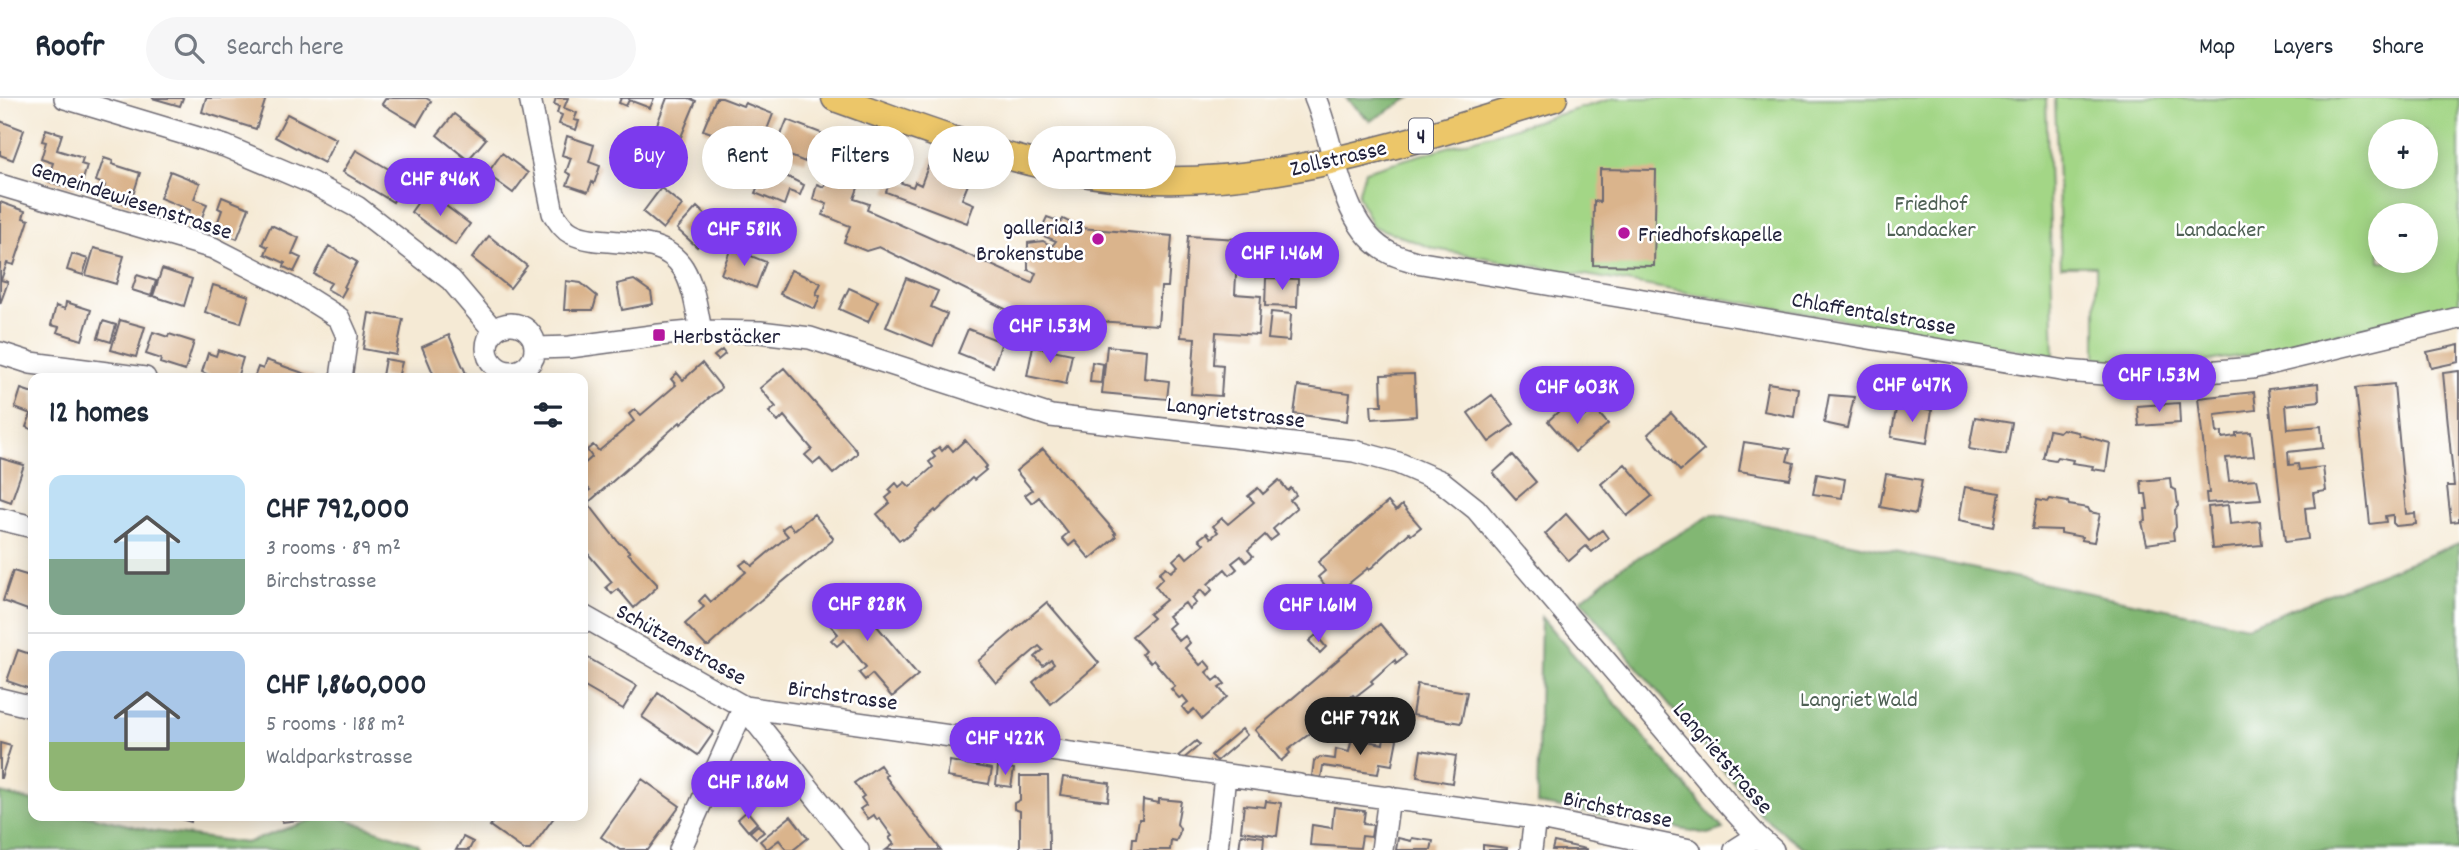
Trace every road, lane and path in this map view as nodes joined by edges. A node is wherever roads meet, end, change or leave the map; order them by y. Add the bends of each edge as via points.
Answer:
1 (65, 98) edge
2 (530, 98) edge
3 (835, 98) edge
4 (1315, 98) edge
5 (1554, 98) edge
6 (1335, 160) junction
7 (0, 185) edge
8 (2459, 318) edge
9 (494, 331) junction
10 (701, 331) junction
11 (536, 348) junction
12 (0, 353) edge
13 (107, 373) edge
14 (342, 373) edge
15 (506, 373) edge
16 (515, 373) edge
17 (0, 519) edge
18 (28, 526) edge
19 (588, 619) edge
20 (0, 698) edge
21 (28, 706) edge
22 (744, 707) junction
23 (1225, 776) junction
24 (1389, 797) junction
25 (1535, 818) junction
26 (1765, 843) edge
27 (680, 850) edge
28 (858, 850) edge
29 (1217, 850) edge
30 (1382, 850) edge
31 (1531, 850) edge
32 (1690, 850) edge
33 (1735, 850) edge

1 - 9 street via 225,146 357,207 451,280
2 - 10 street via 553,213 564,228 583,237 638,243 673,257 684,268
3 - 6 main road, Zollstrasse / 4 via 1007,158 1093,174 1192,180
4 - 6 street, Chlaffentalstrasse
5 - 6 main road, Zollstrasse / 4
6 - 8 street, Chlaffentalstrasse via 1360,227 1389,253 1416,262 2066,371 2162,376 2252,368
7 - 14 street, Gemeindewiesenstrasse via 213,248 293,289 340,318 347,336
9 - 11 street via 517,324 531,334
9 - 15 street via 487,345 490,361
10 - 11 street, Langrietstrasse
10 - 26 street, Langrietstrasse via 810,338 1051,416 1354,451 1442,482 1502,537
11 - 16 street via 531,363
12 - 13 street via 31,363
17 - 18 street
19 - 22 street, Schützenstrasse
20 - 21 street
22 - 23 street, Birchstrasse
22 - 27 street
22 - 28 street, Schützenstrasse
23 - 24 street, Birchstrasse
23 - 29 street
24 - 25 street, Birchstrasse
24 - 30 street
25 - 31 street, Birchstrasse
25 - 32 street, Birchstrasse
26 - 33 street

